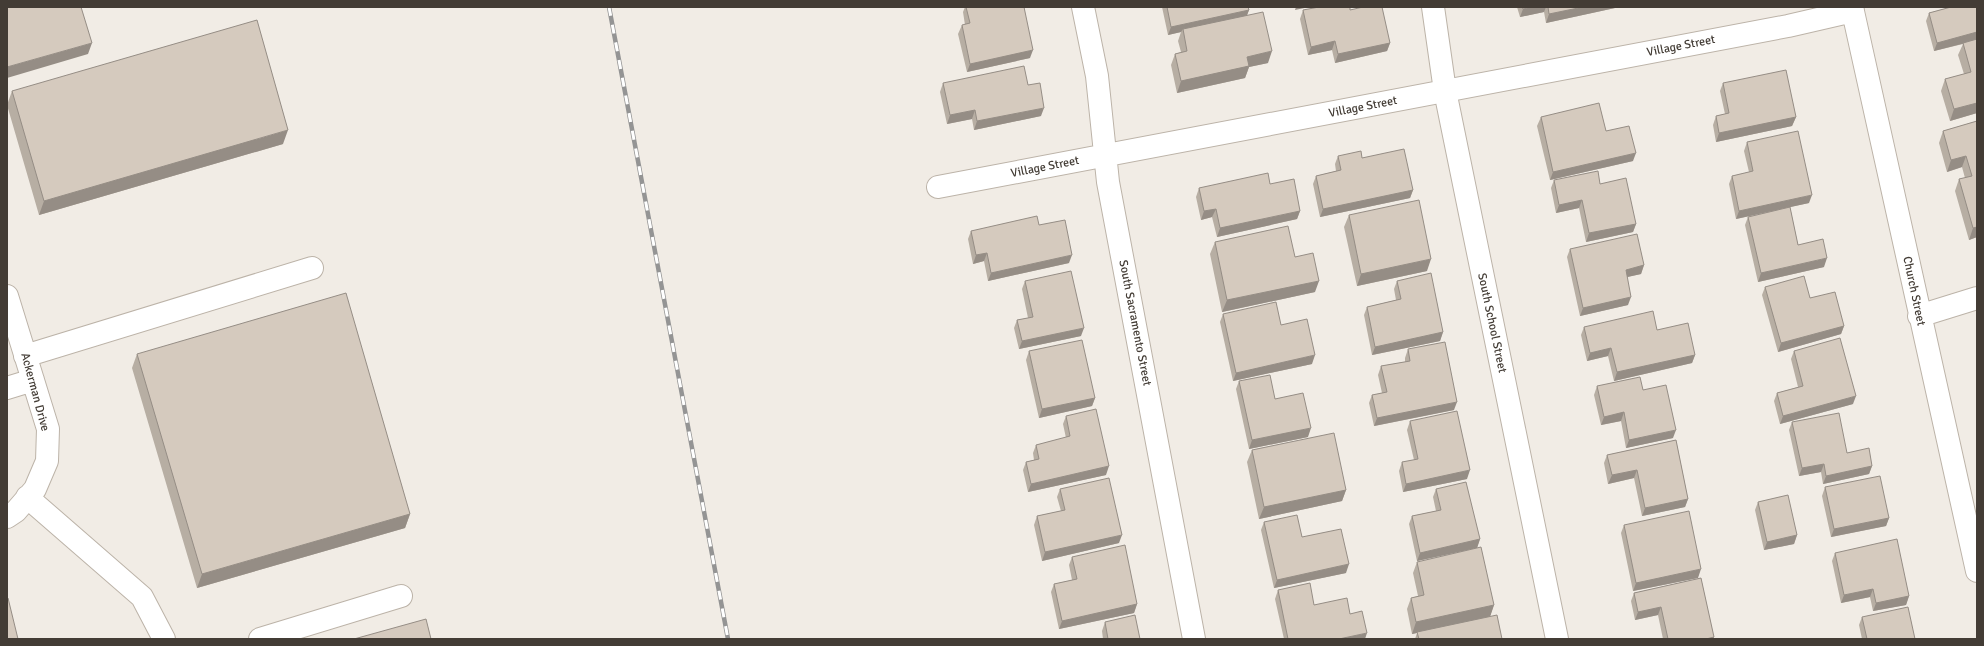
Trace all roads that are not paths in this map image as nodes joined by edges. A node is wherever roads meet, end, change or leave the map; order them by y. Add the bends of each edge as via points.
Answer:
1 (1083, 7) edge
2 (1433, 7) edge
3 (1852, 9) edge
4 (1788, 26) joint
5 (1445, 91) junction
6 (1105, 156) junction
7 (938, 187) dead end
8 (312, 268) dead end
9 (7, 296) edge
10 (1977, 298) edge
11 (1919, 316) junction
12 (25, 356) junction
13 (33, 380) junction
14 (7, 388) edge
15 (31, 493) junction
16 (7, 517) edge
17 (1977, 571) edge
18 (401, 596) dead end
19 (164, 639) edge
20 (260, 639) edge
21 (1194, 639) edge
22 (1557, 639) edge

1 - 6 street, South Sacramento Street via 1097,76
2 - 5 street, South School Street
3 - 4 street, Church Street
3 - 11 street, Church Street
4 - 5 street, Village Street
5 - 6 street, Village Street
5 - 22 street, South School Street
6 - 7 street, Village Street
6 - 21 street, South Sacramento Street
8 - 12 street
9 - 12 street, Ackerman Drive
10 - 11 street
11 - 17 street, Church Street
12 - 13 street, Ackerman Drive
13 - 14 street
13 - 15 street, Ackerman Drive via 48,429 46,461
15 - 16 street, Ackerman Drive via 16,511
15 - 19 street via 142,597
18 - 20 street

